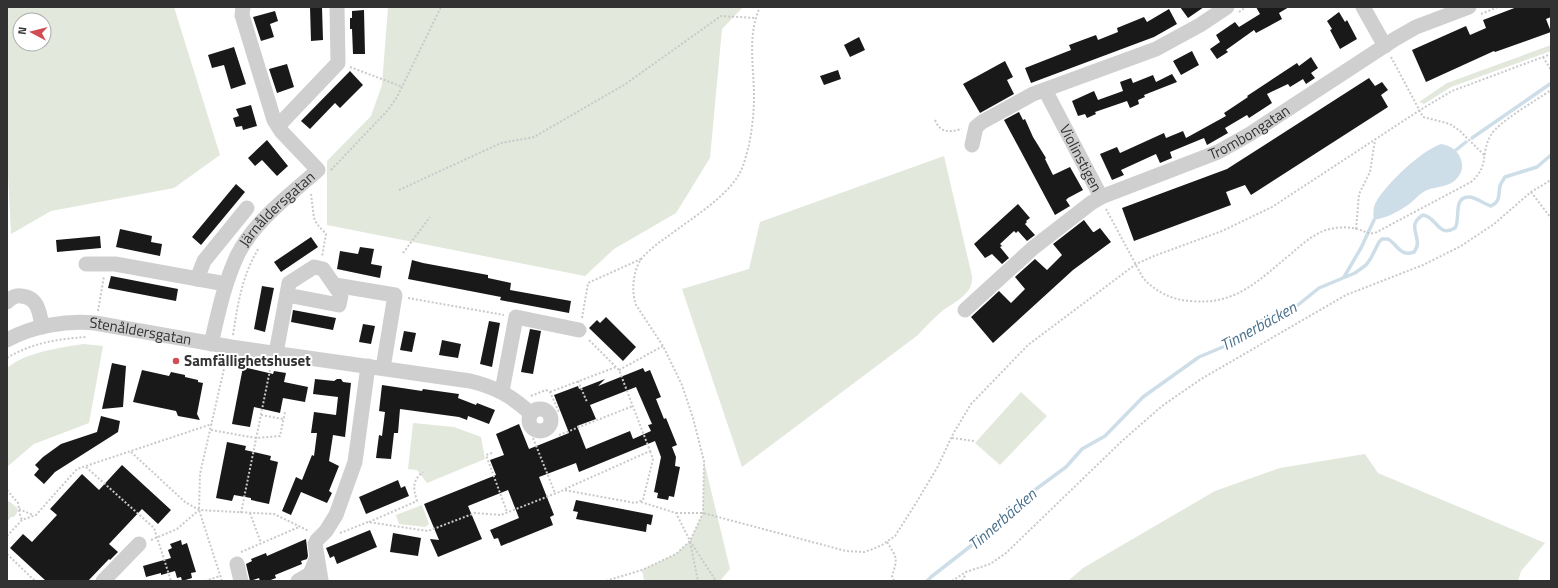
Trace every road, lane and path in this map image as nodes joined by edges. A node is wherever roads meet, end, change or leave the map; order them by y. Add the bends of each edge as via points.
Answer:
1 (243, 7) edge
2 (337, 7) edge
3 (760, 7) edge
4 (1227, 7) edge
5 (1364, 7) edge
6 (1469, 7) edge
7 (756, 18) junction
8 (1385, 46) junction
9 (1551, 54) edge
10 (1543, 57) junction
11 (338, 63) junction
12 (1551, 70) edge
13 (403, 87) dead end
14 (1045, 90) junction
15 (1551, 90) edge
16 (1420, 110) junction
17 (935, 120) dead end
18 (278, 126) junction
19 (973, 138) joint
20 (1375, 140) junction
21 (1485, 156) junction
22 (1551, 180) edge
23 (399, 190) dead end
24 (310, 191) dead end
25 (1532, 192) junction
26 (1101, 197) junction
27 (247, 208) dead end
28 (430, 216) dead end
29 (1551, 218) edge
30 (1356, 229) junction
31 (403, 253) dead end
32 (642, 258) junction
33 (86, 264) dead end
34 (107, 264) junction
35 (1136, 264) junction
36 (320, 268) junction
37 (197, 279) junction
38 (226, 284) junction
39 (335, 285) junction
40 (395, 295) junction
41 (287, 296) junction
42 (7, 302) edge
43 (965, 310) dead end
44 (516, 317) junction
45 (42, 327) junction
46 (92, 330) junction
47 (579, 330) junction
48 (7, 340) edge
49 (211, 344) junction
50 (663, 346) junction
51 (230, 347) junction
52 (275, 353) junction
53 (7, 358) edge
54 (375, 367) junction
55 (616, 367) junction
56 (619, 370) junction
57 (578, 381) junction
58 (502, 391) junction
59 (550, 392) junction
60 (587, 402) dead end
61 (632, 406) junction
62 (526, 409) joint
63 (285, 412) dead end
64 (559, 412) dead end
65 (261, 415) junction
66 (283, 419) junction
67 (212, 424) junction
68 (211, 430) junction
69 (559, 436) dead end
70 (256, 438) junction
71 (533, 438) dead end
72 (952, 438) junction
73 (974, 441) dead end
74 (650, 451) junction
75 (130, 452) junction
76 (492, 453) dead end
77 (86, 467) junction
78 (423, 472) dead end
79 (7, 490) edge
80 (564, 490) junction
81 (555, 494) junction
82 (640, 502) junction
83 (19, 509) junction
84 (199, 510) junction
85 (241, 512) junction
86 (507, 512) junction
87 (250, 513) junction
88 (676, 513) junction
89 (703, 513) junction
90 (34, 516) junction
91 (22, 520) junction
92 (368, 522) junction
93 (299, 527) junction
94 (7, 536) edge
95 (321, 536) junction
96 (158, 539) junction
97 (690, 541) junction
98 (887, 542) junction
99 (261, 543) junction
100 (139, 544) dead end
101 (7, 554) edge
102 (317, 557) junction
103 (233, 561) junction
104 (218, 572) junction
105 (966, 572) junction
106 (220, 576) junction
107 (321, 580) dead end
108 (35, 581) edge
109 (103, 581) edge
110 (171, 581) edge
111 (205, 581) edge
112 (222, 581) edge
113 (241, 581) edge
114 (298, 581) edge
115 (606, 581) edge
116 (698, 581) edge
117 (716, 581) edge
118 (894, 581) edge
119 (952, 581) edge
120 (962, 581) edge

1 - 18 street, Järnåldersgatan via 242,15
2 - 11 street
3 - 7 path
4 - 14 street via 1156,49
5 - 8 street
6 - 8 street, Trombongatan via 1416,27
7 - 23 path via 721,16 624,85 534,137 501,143
7 - 32 path via 752,44 754,98 751,133 739,175 725,191
8 - 16 path
8 - 26 street, Trombongatan via 1218,152
9 - 10 path
10 - 12 path
10 - 16 path via 1452,91
11 - 13 path
11 - 18 street
14 - 19 street via 982,122 976,127
14 - 26 street, Violinstigen
15 - 21 path via 1493,131 1487,142
16 - 20 path
16 - 21 path via 1423,117 1450,124 1460,131
17 - 19 path via 938,126 946,130 964,128
18 - 38 street, Järnåldersgatan via 318,170 258,226 238,256
20 - 30 path via 1370,172 1360,194
20 - 35 path via 1265,210 1222,231
21 - 30 path via 1483,167 1471,182 1375,233 1370,234
22 - 25 path
24 - 36 path via 314,218 326,234
25 - 29 path
25 - 105 path via 1494,224 1461,246 1423,265 1346,295 1202,379 1162,406 1122,441 1006,553 990,564
26 - 35 path
26 - 43 street, Violinstigen via 1033,248
27 - 37 street, Järnåldersgatan via 204,261
28 - 31 path
30 - 35 path via 1339,228 1320,232 1248,288 1216,301 1184,301 1162,293 1143,278
32 - 47 path via 588,282
32 - 50 path via 635,276 634,298
33 - 34 street
34 - 37 street
34 - 46 path
35 - 72 path via 1028,344 971,404
36 - 39 street via 323,268
36 - 41 street via 314,267 289,283
37 - 38 street
38 - 49 street, Järnåldersgatan
39 - 40 street
39 - 41 street via 341,295 339,305
40 - 44 path
40 - 54 street
41 - 52 street
42 - 45 street via 18,295 34,300 39,309
44 - 47 street
44 - 58 street
45 - 46 street, Stenåldersgatan via 84,322
45 - 48 street, Stenåldersgatan
46 - 49 street, Stenåldersgatan
46 - 53 path via 34,345
47 - 55 path
49 - 51 street, Stenåldersgatan
50 - 56 path
50 - 89 path via 682,385 704,461
51 - 52 street, Stenåldersgatan
51 - 67 path
52 - 54 street, Stenåldersgatan
52 - 65 path
54 - 58 street, Stenåldersgatan via 470,381
54 - 95 street via 355,462 336,515
55 - 56 path
55 - 57 path
56 - 61 path
57 - 59 path
57 - 60 path
58 - 62 street, Stenåldersgatan
59 - 62 path via 546,390 524,399
59 - 64 path
61 - 69 path
61 - 74 path
63 - 66 path
65 - 66 path
65 - 70 path
66 - 70 path via 280,436
67 - 68 path
67 - 75 path
68 - 70 path
68 - 84 path via 200,474
70 - 85 path
71 - 81 path
72 - 73 path
72 - 98 path via 916,503 894,536
74 - 80 path
74 - 82 path via 653,460 643,500
75 - 77 path
75 - 84 path via 185,502
76 - 86 path via 486,455
77 - 90 path via 77,469
77 - 96 path via 154,528
78 - 92 path via 414,482 416,501
79 - 83 path via 18,503
80 - 81 path
80 - 82 path
81 - 86 path
82 - 88 path
83 - 90 path
83 - 91 path
84 - 85 path
84 - 96 path via 177,529
84 - 104 path
85 - 87 path
86 - 92 path via 501,515 475,512 428,531
87 - 93 path via 274,514
87 - 99 path
88 - 89 path
88 - 97 path
89 - 97 path
89 - 98 path via 846,551 864,552
90 - 91 path
91 - 94 path
92 - 95 path via 328,539
93 - 95 path
93 - 99 path
95 - 102 street via 316,544
96 - 110 path
97 - 115 path via 676,554 642,570
97 - 116 path
97 - 117 path
98 - 118 path via 896,556 892,576
99 - 103 path
100 - 109 street
101 - 108 path
102 - 107 street
102 - 114 street via 310,574
103 - 104 path
103 - 113 street
104 - 106 path
105 - 119 path
105 - 120 path
106 - 111 path
106 - 112 path

